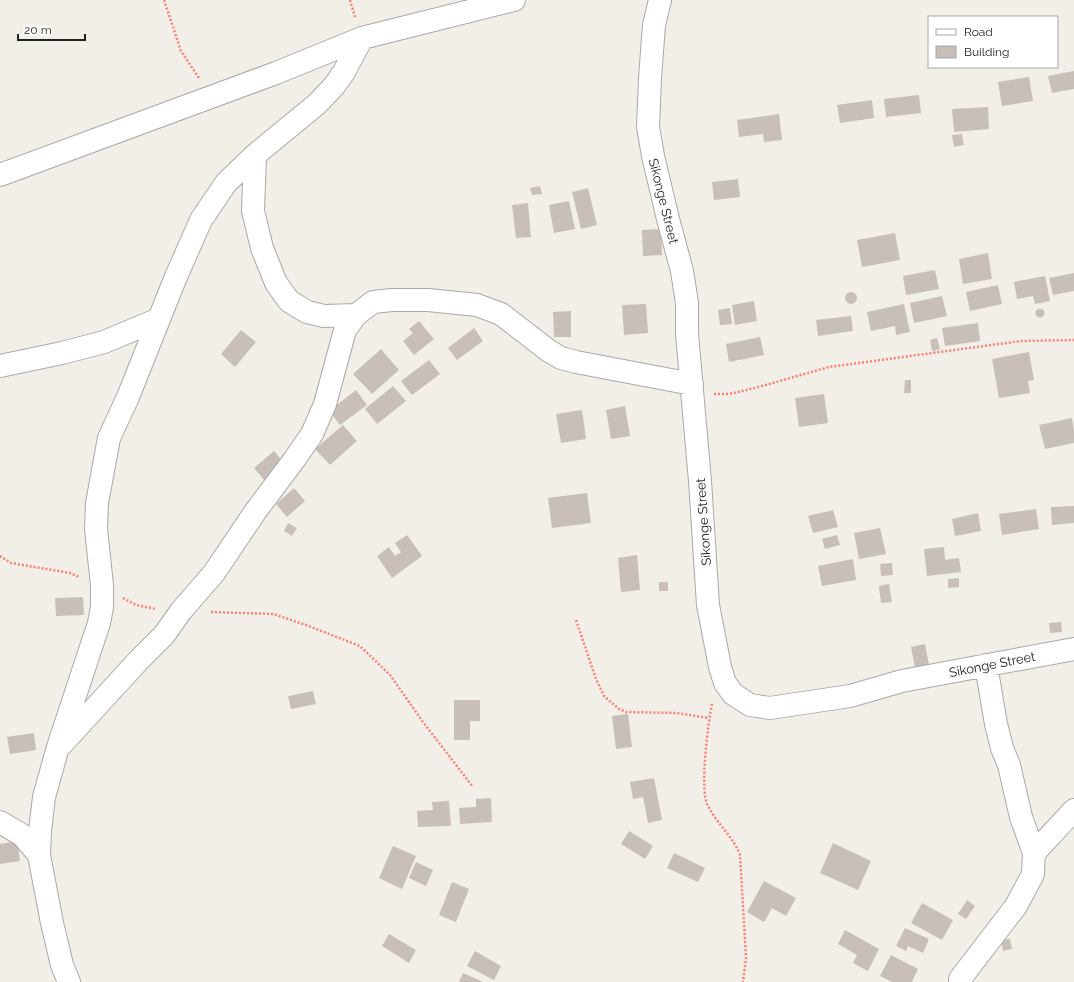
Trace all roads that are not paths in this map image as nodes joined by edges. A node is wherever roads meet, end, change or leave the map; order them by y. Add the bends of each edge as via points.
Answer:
1 (514, 0) edge
2 (660, 0) edge
3 (362, 38) junction
4 (255, 155) junction
5 (0, 175) edge
6 (356, 314) junction
7 (159, 319) junction
8 (0, 366) edge
9 (692, 389) junction
10 (1074, 650) edge
11 (986, 665) junction
12 (58, 747) junction
13 (1074, 810) edge
14 (0, 822) edge
15 (1034, 853) junction
16 (39, 855) junction
17 (960, 979) dead end
18 (69, 982) edge

1 - 3 street
2 - 9 street, Sikonge Street via 654,25 648,127 688,303 687,334
3 - 4 street via 334,86 317,104
3 - 5 street via 276,73
4 - 6 street via 253,211 262,248 276,283 289,301 307,312 324,316
4 - 7 street via 226,183 201,220
6 - 9 street via 373,302 392,300 428,300 477,305 501,314 561,358
6 - 12 street via 345,330 325,404 312,434 214,573 181,611 164,636
7 - 8 street via 104,342
7 - 12 street via 109,438 96,529 102,607
9 - 11 street, Sikonge Street via 708,605 720,667 725,683 733,694 750,705 770,708 850,696 902,681
10 - 11 street, Sikonge Street
11 - 15 street via 1002,748
12 - 16 street via 44,797
13 - 15 street
14 - 16 street via 22,836
15 - 17 street via 1032,874 1016,906
16 - 18 street via 52,923 62,965

